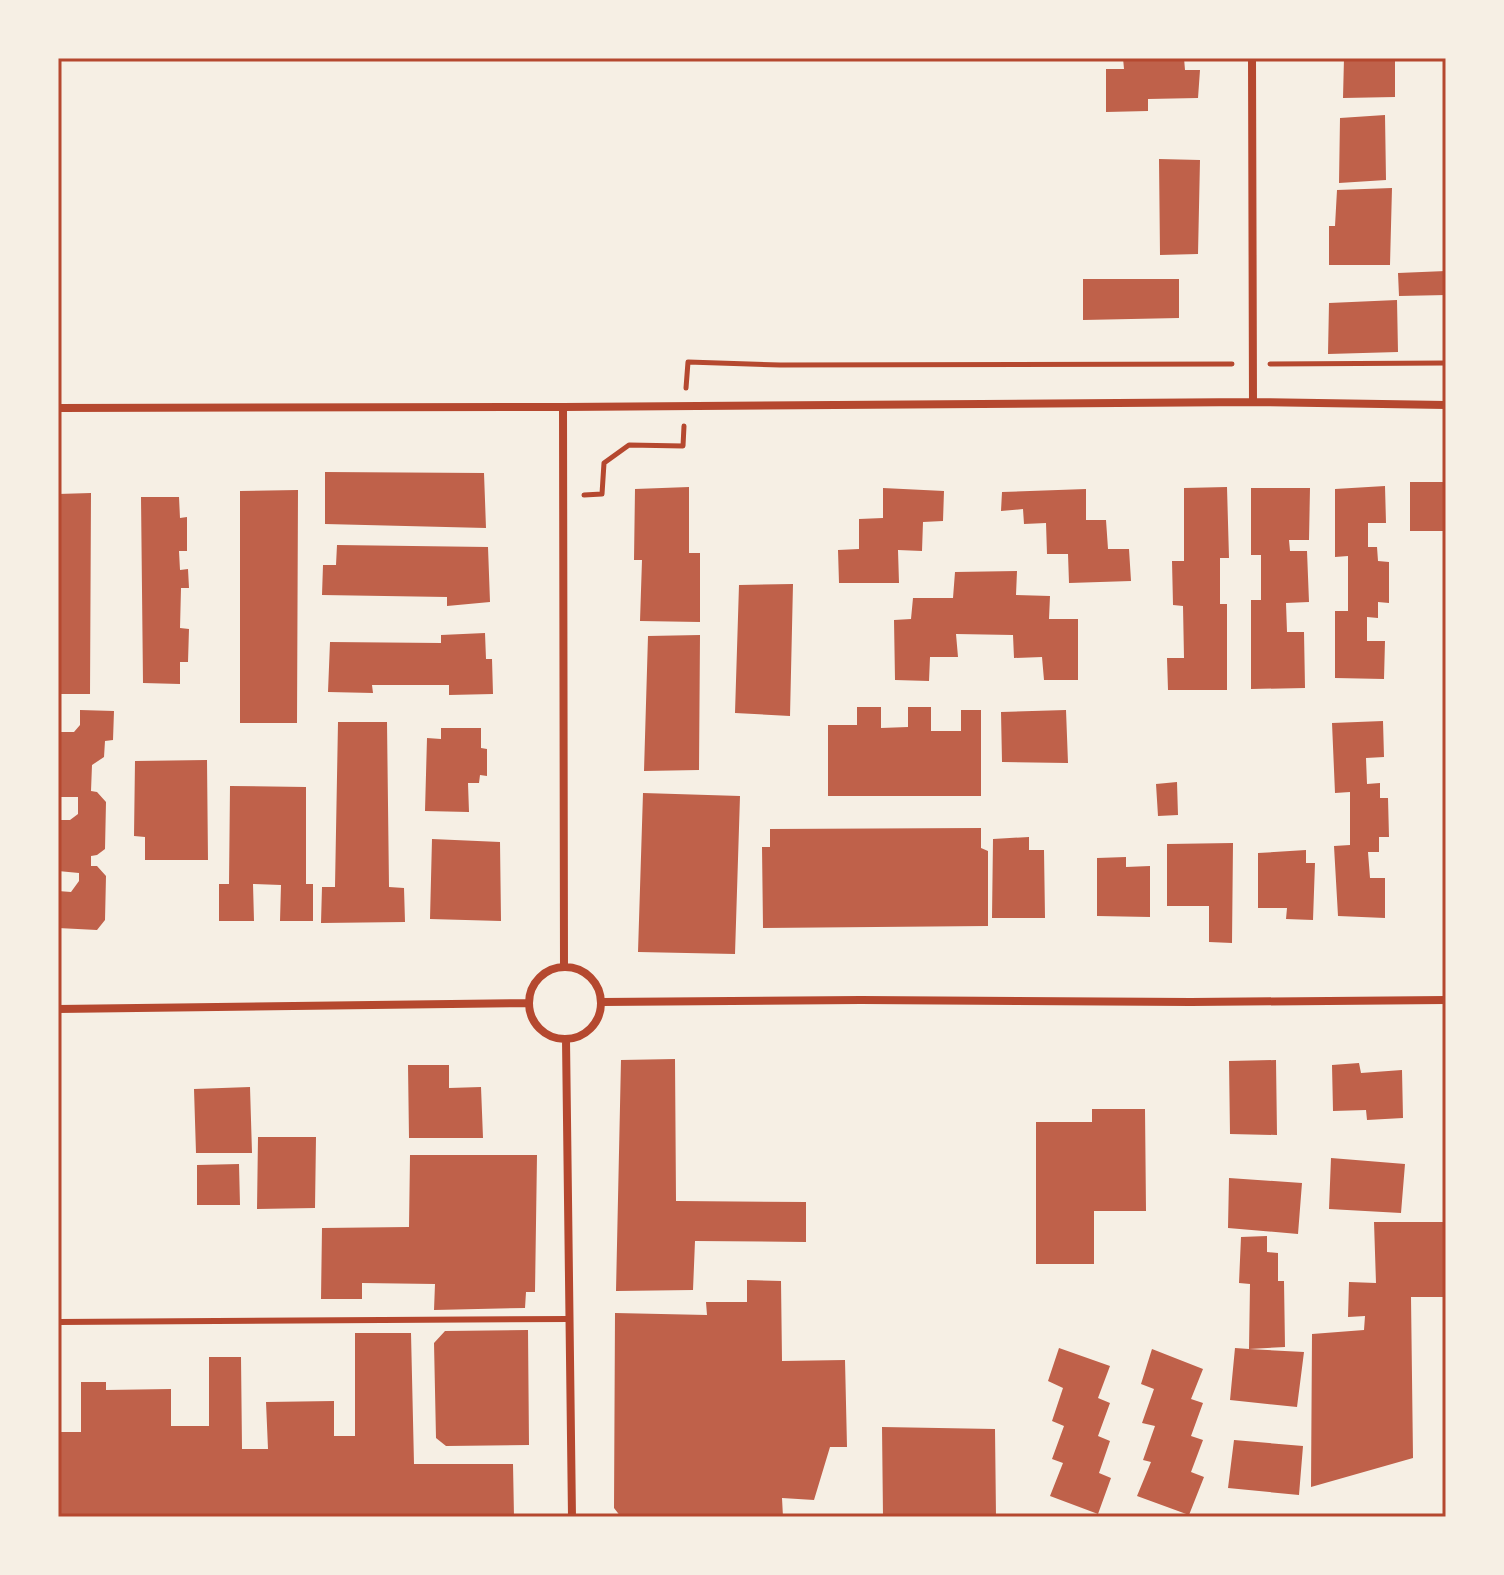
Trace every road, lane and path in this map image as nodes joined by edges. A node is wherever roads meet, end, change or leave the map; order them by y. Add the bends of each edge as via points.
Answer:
1 (1252, 58) edge
2 (688, 362) dead end
3 (1446, 363) edge
4 (1222, 364) dead end
5 (1283, 364) dead end
6 (1253, 402) junction
7 (1446, 405) edge
8 (563, 407) junction
9 (58, 408) edge
10 (683, 446) dead end
11 (602, 494) dead end
12 (564, 967) junction
13 (1446, 1000) edge
14 (602, 1002) junction
15 (528, 1003) junction
16 (58, 1009) edge
17 (566, 1040) junction
18 (570, 1319) junction
19 (58, 1322) edge
20 (572, 1517) edge

1 - 6 street
2 - 4 path
3 - 5 path
6 - 7 street
6 - 8 street
8 - 9 street
8 - 12 street
10 - 11 path via 629,445 604,463
12 - 14 street via 576,968 595,981
12 - 15 street via 543,974
13 - 14 street
14 - 17 street via 587,1033
15 - 16 street
15 - 17 street via 535,1025
17 - 18 street
18 - 19 lane
18 - 20 street

